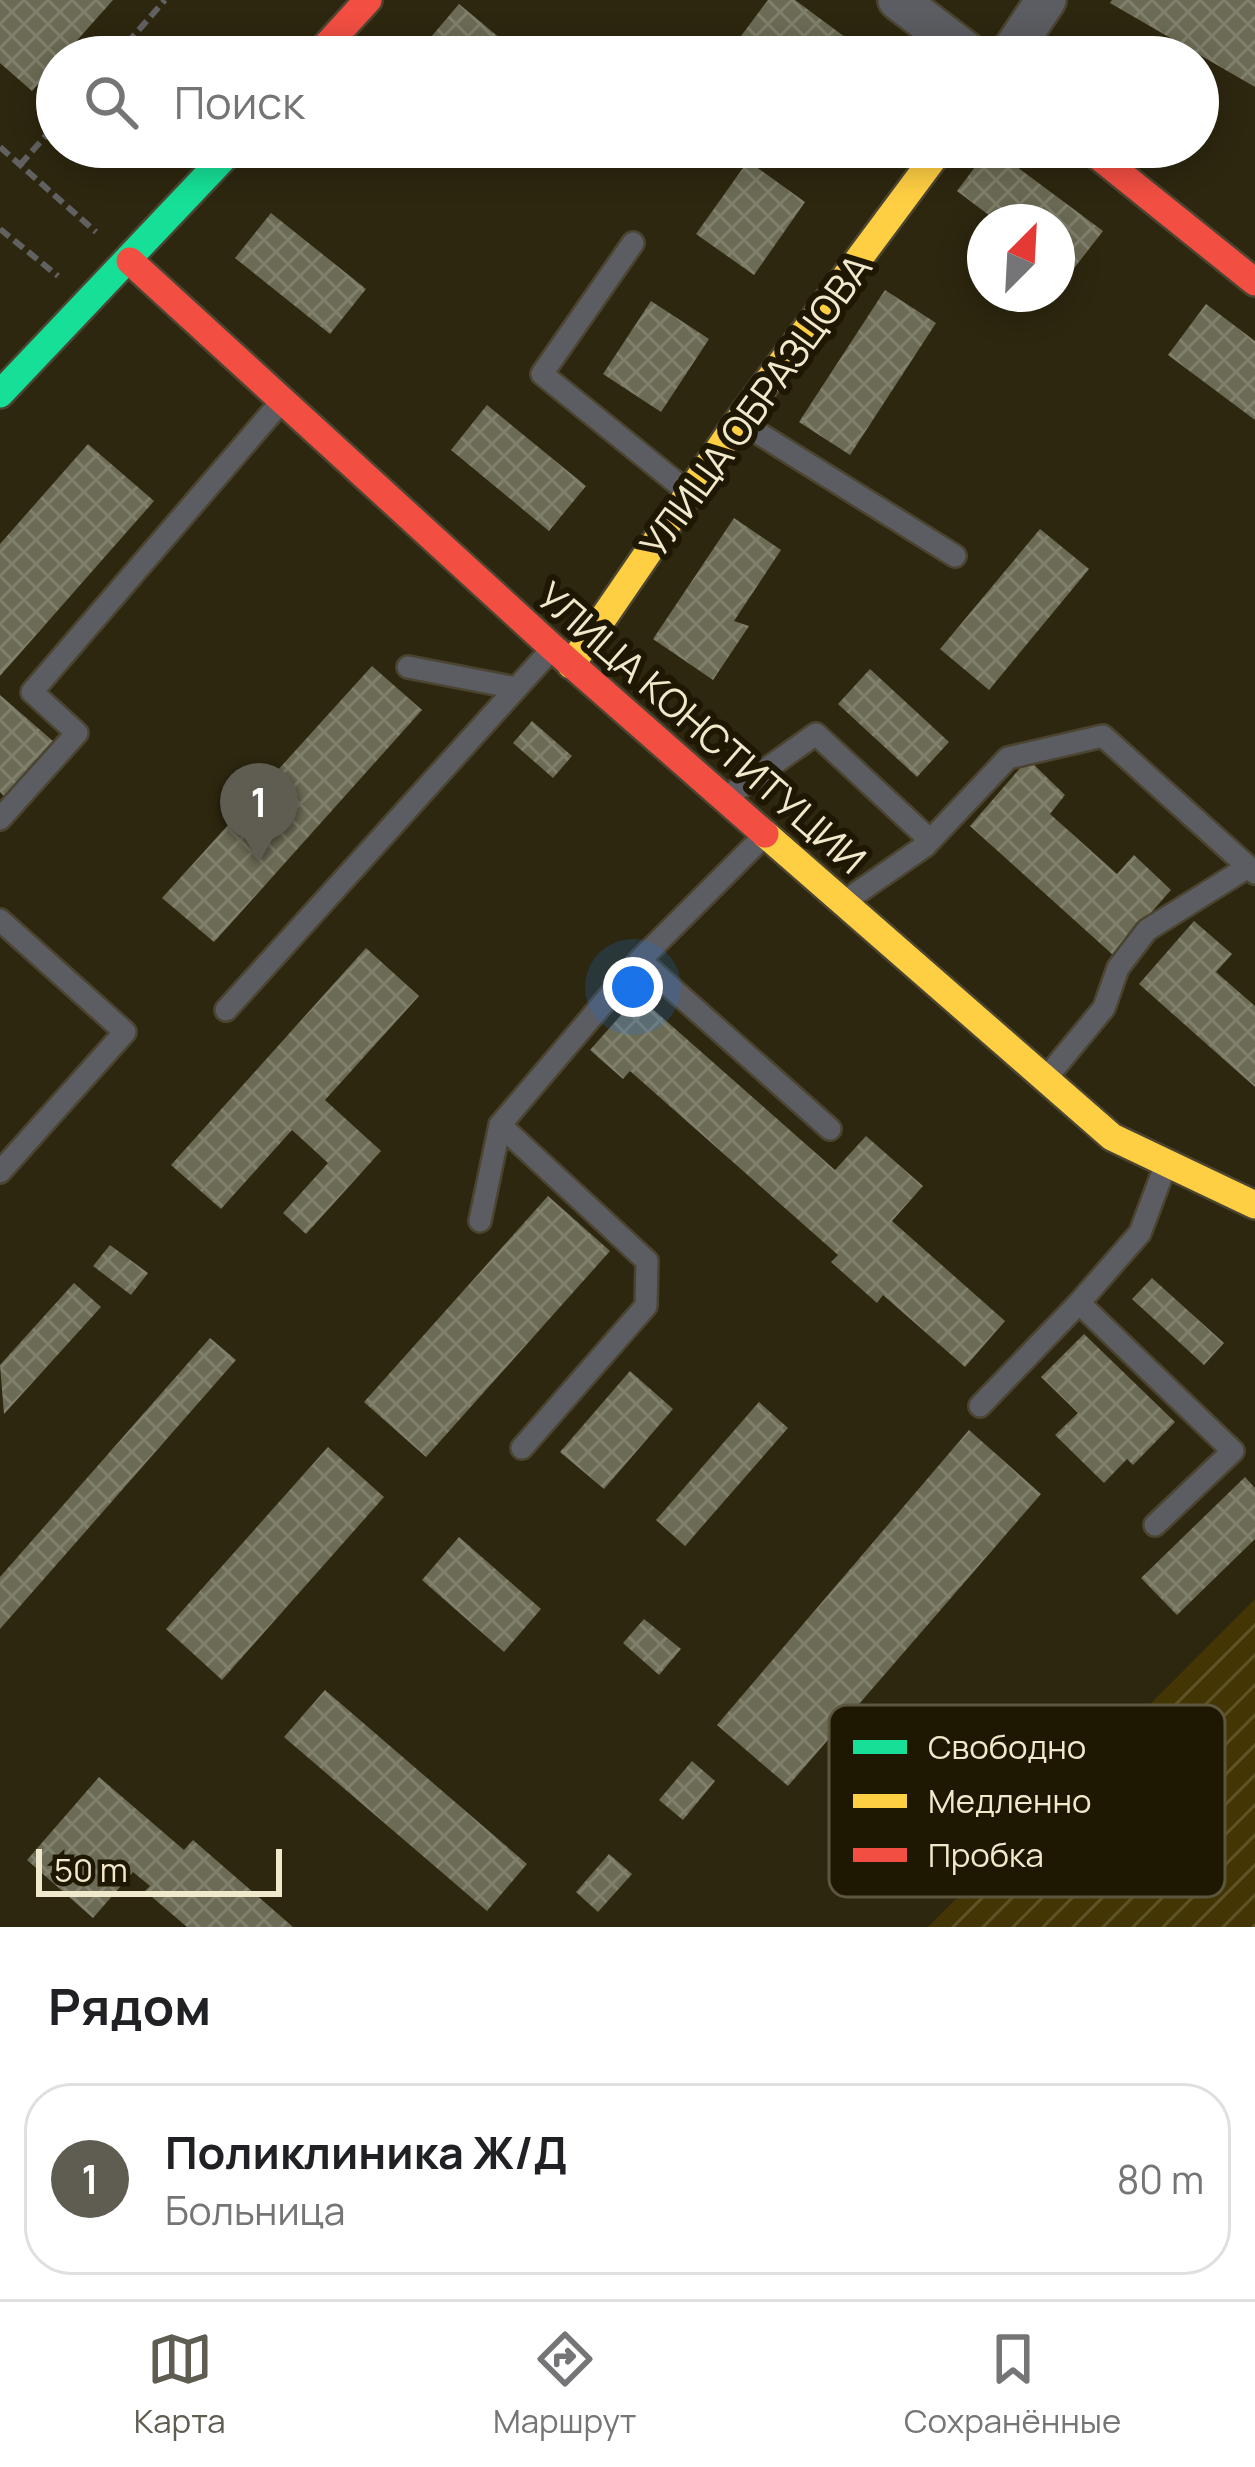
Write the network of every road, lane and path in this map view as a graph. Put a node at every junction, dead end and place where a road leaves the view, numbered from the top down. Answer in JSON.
{"nodes":[{"id":1,"x":165,"y":0,"type":"edge"},
{"id":2,"x":368,"y":0,"type":"edge"},
{"id":3,"x":898,"y":0,"type":"edge"},
{"id":4,"x":1046,"y":0,"type":"edge"},
{"id":5,"x":133,"y":36,"type":"edge"},
{"id":6,"x":335,"y":36,"type":"edge"},
{"id":7,"x":945,"y":36,"type":"edge"},
{"id":8,"x":1022,"y":36,"type":"edge"},
{"id":9,"x":36,"y":146,"type":"edge"},
{"id":10,"x":0,"y":147,"type":"edge"},
{"id":11,"x":20,"y":165,"type":"junction"},
{"id":12,"x":215,"y":168,"type":"edge"},
{"id":13,"x":926,"y":168,"type":"edge"},
{"id":14,"x":1113,"y":168,"type":"edge"},
{"id":15,"x":0,"y":230,"type":"edge"},
{"id":16,"x":633,"y":243,"type":"dead end"},
{"id":17,"x":130,"y":261,"type":"junction"},
{"id":18,"x":1255,"y":282,"type":"edge"},
{"id":19,"x":87,"y":298,"type":"junction"},
{"id":20,"x":0,"y":394,"type":"edge"},
{"id":21,"x":281,"y":402,"type":"junction"},
{"id":22,"x":739,"y":420,"type":"junction"},
{"id":23,"x":690,"y":494,"type":"junction"},
{"id":24,"x":956,"y":556,"type":"dead end"},
{"id":25,"x":562,"y":657,"type":"junction"},
{"id":26,"x":408,"y":668,"type":"dead end"},
{"id":27,"x":516,"y":688,"type":"junction"},
{"id":28,"x":724,"y":799,"type":"junction"},
{"id":29,"x":0,"y":819,"type":"edge"},
{"id":30,"x":766,"y":834,"type":"junction"},
{"id":31,"x":931,"y":840,"type":"junction"},
{"id":32,"x":1251,"y":870,"type":"edge"},
{"id":33,"x":843,"y":903,"type":"junction"},
{"id":34,"x":0,"y":920,"type":"edge"},
{"id":35,"x":640,"y":960,"type":"junction"},
{"id":36,"x":226,"y":1010,"type":"dead end"},
{"id":37,"x":1045,"y":1079,"type":"junction"},
{"id":38,"x":500,"y":1125,"type":"junction"},
{"id":39,"x":830,"y":1129,"type":"dead end"},
{"id":40,"x":1166,"y":1163,"type":"junction"},
{"id":41,"x":0,"y":1172,"type":"edge"},
{"id":42,"x":1255,"y":1205,"type":"edge"},
{"id":43,"x":480,"y":1221,"type":"dead end"},
{"id":44,"x":1079,"y":1303,"type":"junction"},
{"id":45,"x":980,"y":1406,"type":"dead end"},
{"id":46,"x":522,"y":1448,"type":"dead end"},
{"id":47,"x":1155,"y":1525,"type":"dead end"}],
"edges":[{"from":1,"to":5,"type":"path"},
{"from":2,"to":6,"type":"main road"},
{"from":3,"to":7,"type":"street"},
{"from":4,"to":8,"type":"street"},
{"from":9,"to":11,"type":"path"},
{"from":10,"to":11,"type":"path"},
{"from":11,"to":17,"type":"path"},
{"from":12,"to":17,"type":"main road"},
{"from":13,"to":22,"type":"main road","name":"УЛИЦА ОБРАЗЦОВА"},
{"from":14,"to":18,"type":"main road"},
{"from":15,"to":19,"type":"path"},
{"from":16,"to":23,"type":"lane"},
{"from":17,"to":19,"type":"main road"},
{"from":17,"to":21,"type":"main road","name":"УЛИЦА КОНСТИТУЦИИ"},
{"from":19,"to":20,"type":"main road"},
{"from":21,"to":25,"type":"main road","name":"УЛИЦА КОНСТИТУЦИИ"},
{"from":21,"to":29,"type":"lane"},
{"from":22,"to":23,"type":"main road","name":"УЛИЦА ОБРАЗЦОВА"},
{"from":22,"to":24,"type":"lane"},
{"from":23,"to":25,"type":"main road","name":"УЛИЦА ОБРАЗЦОВА"},
{"from":25,"to":27,"type":"lane"},
{"from":25,"to":28,"type":"main road","name":"УЛИЦА КОНСТИТУЦИИ"},
{"from":26,"to":27,"type":"lane"},
{"from":27,"to":36,"type":"lane"},
{"from":28,"to":30,"type":"main road","name":"УЛИЦА КОНСТИТУЦИИ"},
{"from":28,"to":31,"type":"lane"},
{"from":30,"to":33,"type":"main road","name":"УЛИЦА КОНСТИТУЦИИ"},
{"from":30,"to":35,"type":"lane"},
{"from":31,"to":32,"type":"lane"},
{"from":31,"to":33,"type":"lane"},
{"from":32,"to":37,"type":"lane"},
{"from":33,"to":37,"type":"main road","name":"УЛИЦА КОНСТИТУЦИИ"},
{"from":34,"to":41,"type":"lane"},
{"from":35,"to":38,"type":"lane"},
{"from":35,"to":39,"type":"lane"},
{"from":37,"to":40,"type":"main road","name":"УЛИЦА КОНСТИТУЦИИ"},
{"from":38,"to":43,"type":"lane"},
{"from":38,"to":46,"type":"lane"},
{"from":40,"to":42,"type":"main road","name":"УЛИЦА КОНСТИТУЦИИ"},
{"from":40,"to":44,"type":"lane"},
{"from":44,"to":45,"type":"lane"},
{"from":44,"to":47,"type":"lane"}]}
